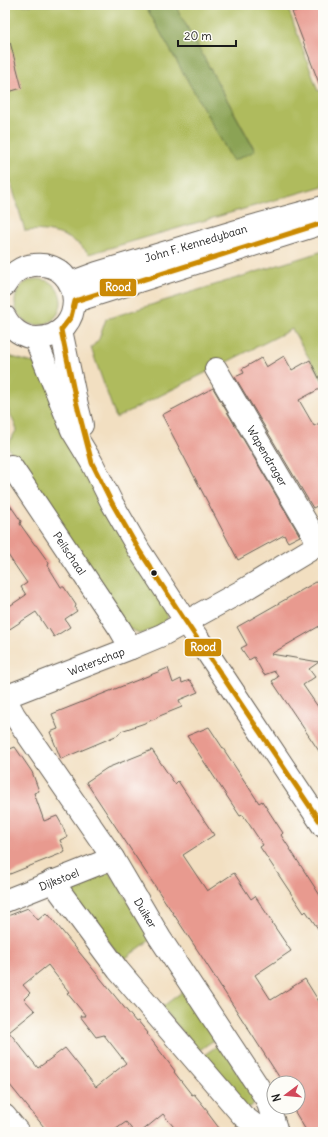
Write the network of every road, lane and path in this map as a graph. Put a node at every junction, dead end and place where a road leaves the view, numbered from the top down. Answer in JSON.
{"nodes":[{"id":1,"x":323,"y":207,"type":"edge"},
{"id":2,"x":323,"y":223,"type":"edge"},
{"id":3,"x":5,"y":285,"type":"edge"},
{"id":4,"x":72,"y":292,"type":"junction"},
{"id":5,"x":5,"y":317,"type":"edge"},
{"id":6,"x":61,"y":330,"type":"junction"},
{"id":7,"x":36,"y":338,"type":"junction"},
{"id":8,"x":216,"y":369,"type":"dead end"},
{"id":9,"x":92,"y":463,"type":"junction"},
{"id":10,"x":5,"y":469,"type":"edge"},
{"id":11,"x":321,"y":543,"type":"edge"},
{"id":12,"x":186,"y":622,"type":"junction"},
{"id":13,"x":131,"y":648,"type":"junction"},
{"id":14,"x":5,"y":697,"type":"edge"},
{"id":15,"x":323,"y":826,"type":"edge"},
{"id":16,"x":113,"y":858,"type":"junction"},
{"id":17,"x":52,"y":881,"type":"junction"},
{"id":18,"x":5,"y":901,"type":"edge"},
{"id":19,"x":5,"y":1116,"type":"edge"},
{"id":20,"x":18,"y":1132,"type":"edge"},
{"id":21,"x":264,"y":1132,"type":"edge"},
{"id":22,"x":277,"y":1132,"type":"edge"}],
"edges":[{"from":1,"to":4,"type":"street","name":"John F. Kennedybaan"},
{"from":2,"to":4,"type":"street","name":"John F. Kennedybaan"},
{"from":3,"to":4,"type":"street"},
{"from":4,"to":6,"type":"street"},
{"from":5,"to":7,"type":"street"},
{"from":6,"to":7,"type":"street"},
{"from":6,"to":9,"type":"street"},
{"from":7,"to":9,"type":"street"},
{"from":8,"to":11,"type":"street","name":"Wapendrager"},
{"from":9,"to":12,"type":"street"},
{"from":10,"to":13,"type":"street","name":"Peilschaal"},
{"from":11,"to":12,"type":"street","name":"Wapendrager"},
{"from":12,"to":13,"type":"street","name":"Waterschap"},
{"from":12,"to":15,"type":"street"},
{"from":13,"to":14,"type":"street","name":"Waterschap"},
{"from":14,"to":16,"type":"street","name":"Duiker"},
{"from":16,"to":17,"type":"street","name":"Dijkstoel"},
{"from":16,"to":22,"type":"street","name":"Duiker"},
{"from":17,"to":18,"type":"street","name":"Dijkstoel"},
{"from":17,"to":21,"type":"street"},
{"from":19,"to":20,"type":"street"}]}
